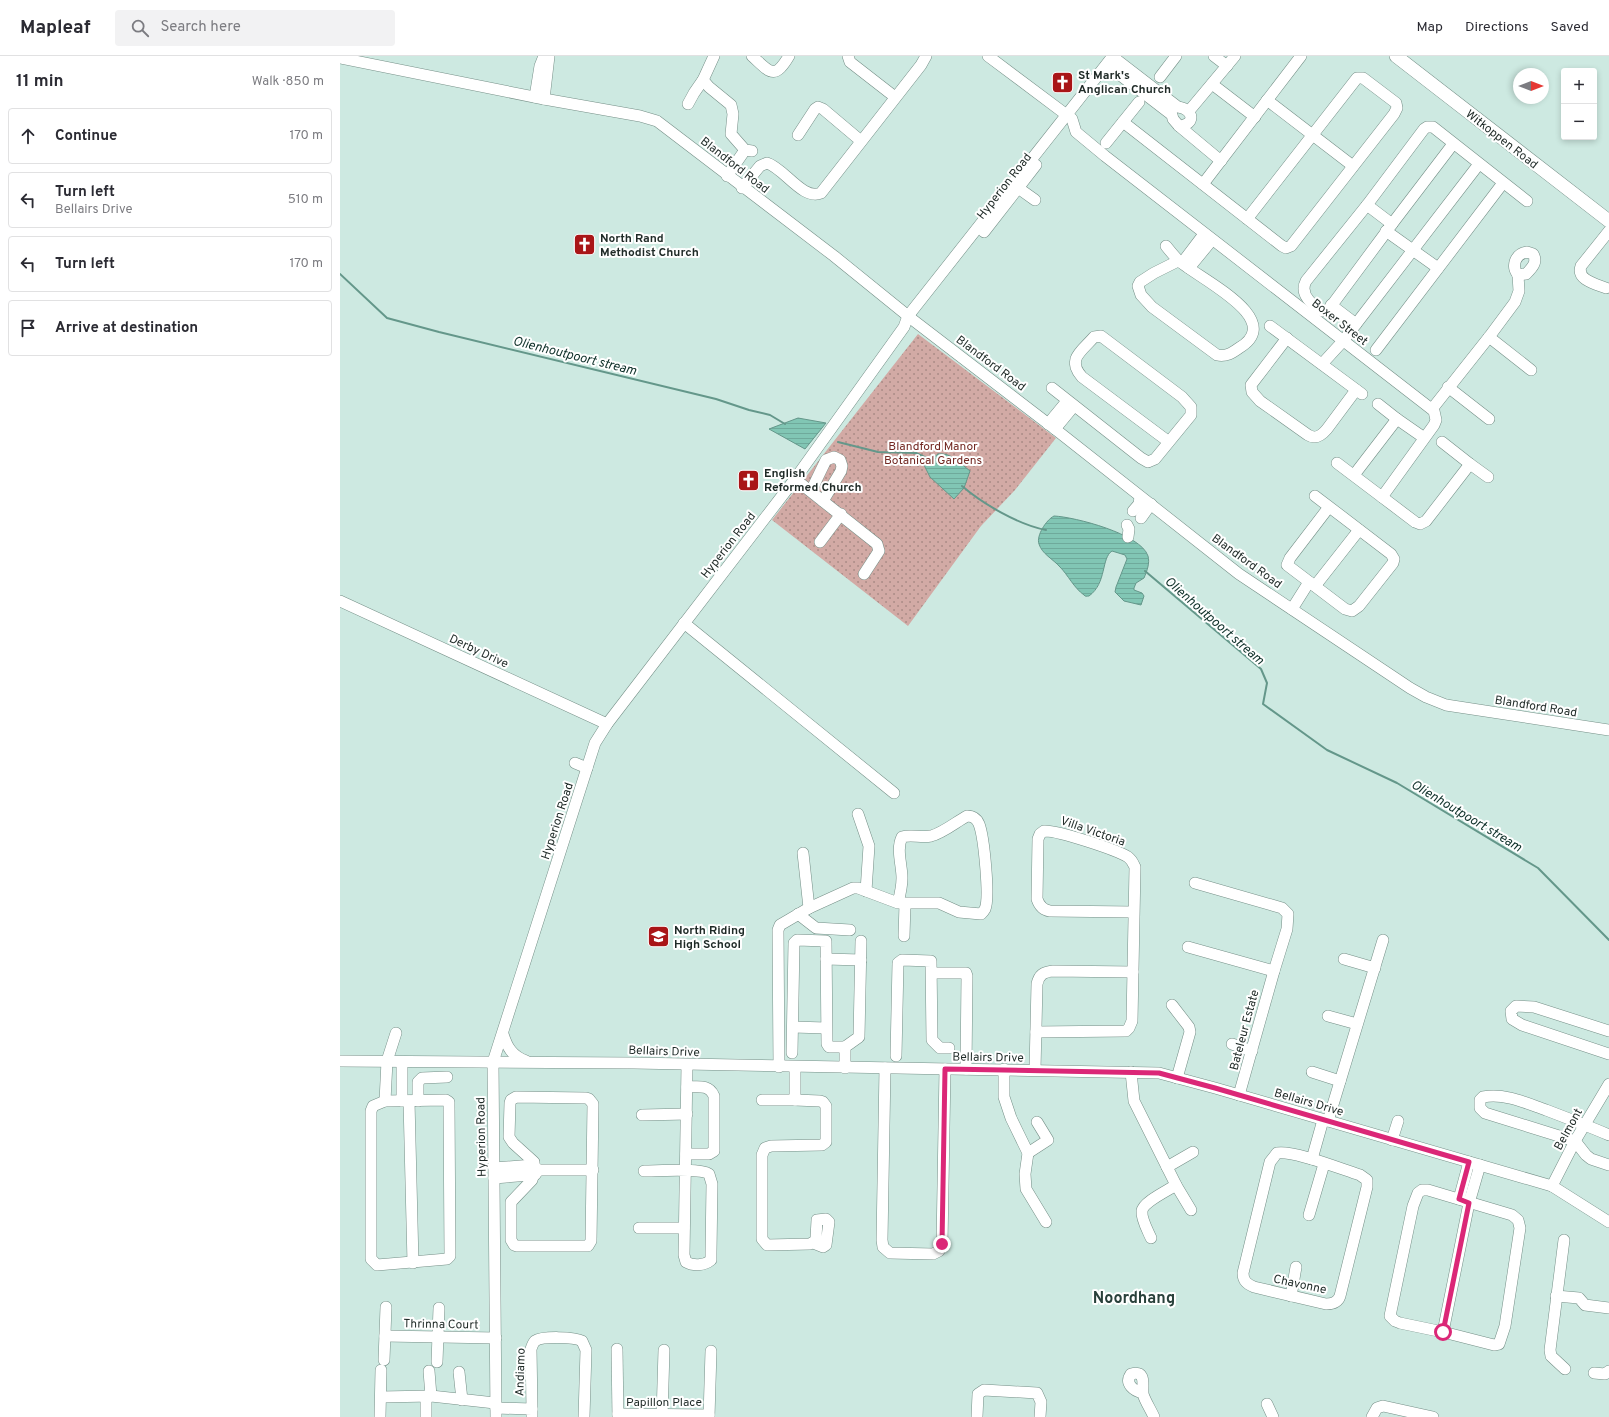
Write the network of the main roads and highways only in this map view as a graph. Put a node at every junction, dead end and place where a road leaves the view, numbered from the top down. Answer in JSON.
{"nodes":[{"id":1,"x":1396,"y":56,"type":"edge"},
{"id":2,"x":1609,"y":221,"type":"edge"}],
"edges":[{"from":1,"to":2,"type":"main road","name":"Witkoppen Road"}]}
